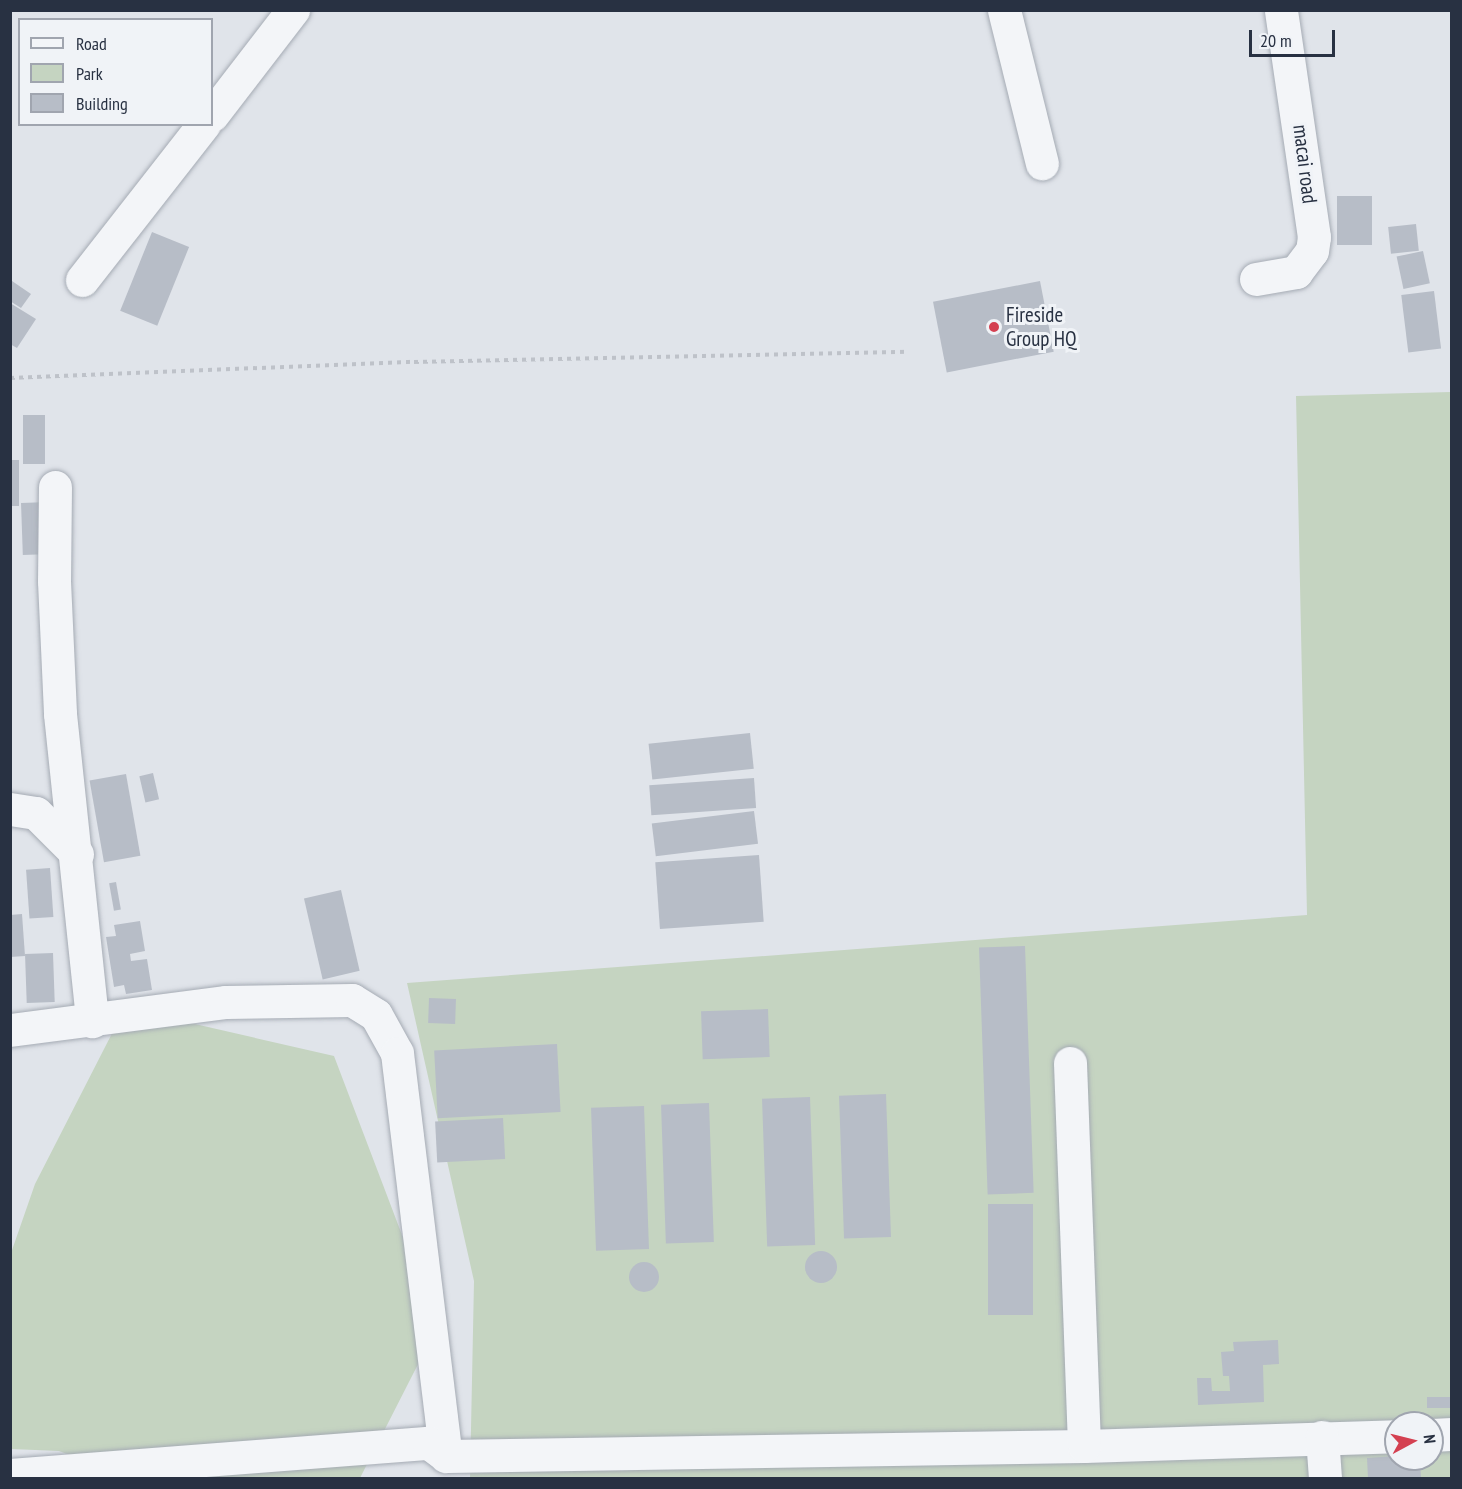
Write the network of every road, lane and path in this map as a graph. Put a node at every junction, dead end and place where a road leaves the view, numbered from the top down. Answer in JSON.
{"nodes":[{"id":1,"x":293,"y":10,"type":"edge"},
{"id":2,"x":1004,"y":10,"type":"edge"},
{"id":3,"x":1281,"y":10,"type":"edge"},
{"id":4,"x":213,"y":114,"type":"edge"},
{"id":5,"x":202,"y":126,"type":"edge"},
{"id":6,"x":1042,"y":163,"type":"dead end"},
{"id":7,"x":1256,"y":279,"type":"dead end"},
{"id":8,"x":82,"y":280,"type":"dead end"},
{"id":9,"x":909,"y":352,"type":"dead end"},
{"id":10,"x":10,"y":378,"type":"edge"},
{"id":11,"x":55,"y":487,"type":"dead end"},
{"id":12,"x":10,"y":809,"type":"edge"},
{"id":13,"x":77,"y":854,"type":"junction"},
{"id":14,"x":92,"y":1021,"type":"junction"},
{"id":15,"x":10,"y":1030,"type":"edge"},
{"id":16,"x":1070,"y":1064,"type":"dead end"},
{"id":17,"x":1384,"y":1436,"type":"edge"},
{"id":18,"x":1322,"y":1437,"type":"junction"},
{"id":19,"x":1084,"y":1446,"type":"junction"},
{"id":20,"x":446,"y":1456,"type":"junction"},
{"id":21,"x":10,"y":1475,"type":"edge"},
{"id":22,"x":1325,"y":1479,"type":"edge"}],
"edges":[{"from":1,"to":4,"type":"street"},
{"from":2,"to":6,"type":"street"},
{"from":3,"to":7,"type":"street","name":"macai road"},
{"from":5,"to":8,"type":"street"},
{"from":9,"to":10,"type":"path"},
{"from":11,"to":13,"type":"street"},
{"from":12,"to":13,"type":"street"},
{"from":13,"to":14,"type":"street"},
{"from":14,"to":15,"type":"street"},
{"from":14,"to":20,"type":"street"},
{"from":16,"to":19,"type":"street"},
{"from":17,"to":18,"type":"street"},
{"from":18,"to":19,"type":"street"},
{"from":18,"to":22,"type":"street"},
{"from":19,"to":20,"type":"street"},
{"from":20,"to":21,"type":"street"}]}
